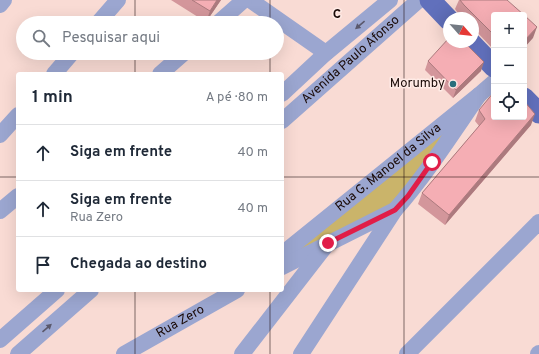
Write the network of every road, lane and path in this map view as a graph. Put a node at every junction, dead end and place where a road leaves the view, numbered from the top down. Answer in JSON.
{"nodes":[{"id":1,"x":4,"y":0,"type":"edge"},
{"id":2,"x":118,"y":0,"type":"edge"},
{"id":3,"x":244,"y":0,"type":"edge"},
{"id":4,"x":250,"y":0,"type":"edge"},
{"id":5,"x":390,"y":0,"type":"edge"},
{"id":6,"x":0,"y":5,"type":"edge"},
{"id":7,"x":436,"y":6,"type":"edge"},
{"id":8,"x":104,"y":16,"type":"edge"},
{"id":9,"x":226,"y":16,"type":"edge"},
{"id":10,"x":273,"y":16,"type":"edge"},
{"id":11,"x":284,"y":24,"type":"edge"},
{"id":12,"x":476,"y":48,"type":"edge"},
{"id":13,"x":326,"y":53,"type":"junction"},
{"id":14,"x":66,"y":60,"type":"edge"},
{"id":15,"x":176,"y":60,"type":"edge"},
{"id":16,"x":491,"y":64,"type":"edge"},
{"id":17,"x":56,"y":72,"type":"edge"},
{"id":18,"x":162,"y":72,"type":"edge"},
{"id":19,"x":492,"y":84,"type":"edge"},
{"id":20,"x":284,"y":92,"type":"edge"},
{"id":21,"x":479,"y":95,"type":"junction"},
{"id":22,"x":527,"y":101,"type":"edge"},
{"id":23,"x":539,"y":113,"type":"edge"},
{"id":24,"x":16,"y":117,"type":"edge"},
{"id":25,"x":284,"y":120,"type":"edge"},
{"id":26,"x":0,"y":135,"type":"edge"},
{"id":27,"x":16,"y":198,"type":"edge"},
{"id":28,"x":395,"y":210,"type":"junction"},
{"id":29,"x":0,"y":212,"type":"edge"},
{"id":30,"x":539,"y":222,"type":"edge"},
{"id":31,"x":328,"y":243,"type":"junction"},
{"id":32,"x":284,"y":252,"type":"edge"},
{"id":33,"x":284,"y":266,"type":"edge"},
{"id":34,"x":55,"y":292,"type":"edge"},
{"id":35,"x":88,"y":292,"type":"edge"},
{"id":36,"x":233,"y":292,"type":"edge"},
{"id":37,"x":0,"y":340,"type":"edge"},
{"id":38,"x":18,"y":354,"type":"edge"},
{"id":39,"x":124,"y":354,"type":"edge"},
{"id":40,"x":242,"y":354,"type":"edge"},
{"id":41,"x":301,"y":354,"type":"edge"},
{"id":42,"x":407,"y":354,"type":"edge"}],
"edges":[{"from":1,"to":6,"type":"street"},
{"from":2,"to":8,"type":"street"},
{"from":3,"to":9,"type":"street"},
{"from":4,"to":10,"type":"street"},
{"from":5,"to":13,"type":"street","name":"Avenida Paulo Afonso","one_way":true},
{"from":7,"to":25,"type":"street","name":"Avenida Paulo Afonso"},
{"from":11,"to":13,"type":"street"},
{"from":12,"to":16,"type":"main road"},
{"from":13,"to":20,"type":"street","name":"Avenida Paulo Afonso"},
{"from":14,"to":17,"type":"street"},
{"from":15,"to":18,"type":"street"},
{"from":19,"to":21,"type":"street","name":"Rua G. Manoel da Silva"},
{"from":21,"to":28,"type":"street"},
{"from":21,"to":32,"type":"street","name":"Rua G. Manoel da Silva"},
{"from":22,"to":23,"type":"main road"},
{"from":24,"to":26,"type":"street"},
{"from":27,"to":29,"type":"street"},
{"from":28,"to":31,"type":"street"},
{"from":28,"to":41,"type":"street"},
{"from":30,"to":42,"type":"street"},
{"from":31,"to":33,"type":"street"},
{"from":31,"to":40,"type":"street"},
{"from":34,"to":37,"type":"street"},
{"from":38,"to":35,"type":"street","one_way":true},
{"from":36,"to":39,"type":"street","name":"Rua Zero"}]}
